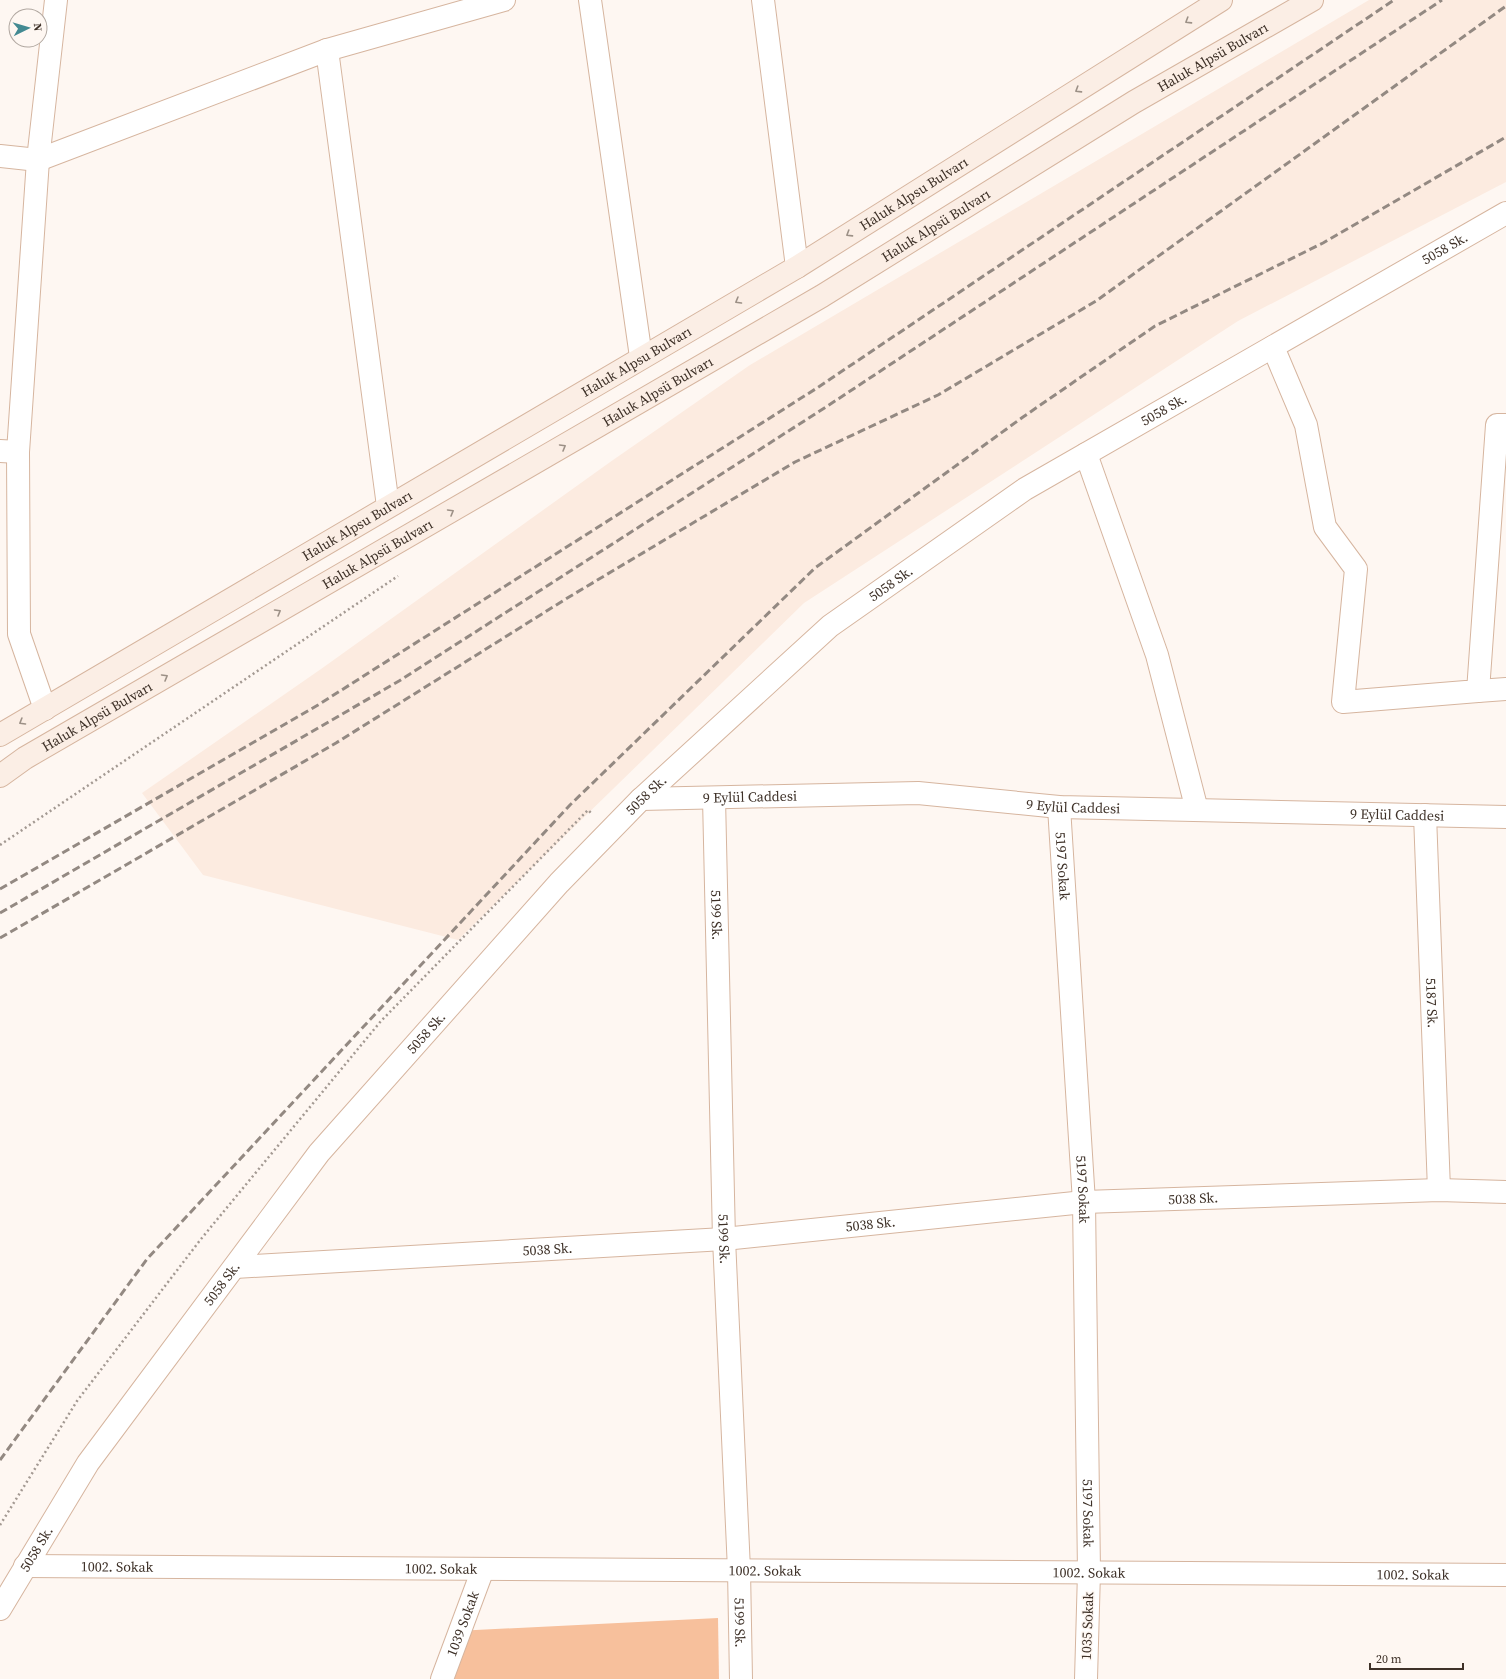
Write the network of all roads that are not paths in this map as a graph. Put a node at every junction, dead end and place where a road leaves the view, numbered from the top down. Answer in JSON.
{"nodes":[{"id":1,"x":56,"y":0,"type":"edge"},
{"id":2,"x":504,"y":0,"type":"edge"},
{"id":3,"x":590,"y":0,"type":"edge"},
{"id":4,"x":763,"y":0,"type":"edge"},
{"id":5,"x":1220,"y":0,"type":"edge"},
{"id":6,"x":1312,"y":0,"type":"edge"},
{"id":7,"x":326,"y":50,"type":"junction"},
{"id":8,"x":0,"y":156,"type":"edge"},
{"id":9,"x":38,"y":160,"type":"junction"},
{"id":10,"x":1506,"y":213,"type":"edge"},
{"id":11,"x":797,"y":267,"type":"junction"},
{"id":12,"x":1273,"y":347,"type":"junction"},
{"id":13,"x":641,"y":357,"type":"junction"},
{"id":14,"x":1506,"y":425,"type":"edge"},
{"id":15,"x":9,"y":452,"type":"edge"},
{"id":16,"x":1086,"y":454,"type":"junction"},
{"id":17,"x":388,"y":506,"type":"junction"},
{"id":18,"x":1506,"y":689,"type":"edge"},
{"id":19,"x":1478,"y":691,"type":"junction"},
{"id":20,"x":44,"y":709,"type":"junction"},
{"id":21,"x":0,"y":735,"type":"edge"},
{"id":22,"x":0,"y":776,"type":"edge"},
{"id":23,"x":714,"y":798,"type":"junction"},
{"id":24,"x":641,"y":799,"type":"junction"},
{"id":25,"x":1059,"y":807,"type":"junction"},
{"id":26,"x":1197,"y":810,"type":"junction"},
{"id":27,"x":1425,"y":815,"type":"junction"},
{"id":28,"x":1506,"y":817,"type":"edge"},
{"id":29,"x":1439,"y":1190,"type":"junction"},
{"id":30,"x":1506,"y":1192,"type":"edge"},
{"id":31,"x":1084,"y":1202,"type":"junction"},
{"id":32,"x":724,"y":1239,"type":"junction"},
{"id":33,"x":235,"y":1267,"type":"junction"},
{"id":34,"x":25,"y":1566,"type":"junction"},
{"id":35,"x":483,"y":1569,"type":"junction"},
{"id":36,"x":739,"y":1570,"type":"junction"},
{"id":37,"x":1089,"y":1572,"type":"junction"},
{"id":38,"x":1506,"y":1575,"type":"edge"},
{"id":39,"x":0,"y":1609,"type":"edge"},
{"id":40,"x":442,"y":1679,"type":"edge"},
{"id":41,"x":741,"y":1679,"type":"edge"},
{"id":42,"x":1086,"y":1679,"type":"edge"}],
"edges":[{"from":1,"to":9,"type":"street"},
{"from":2,"to":7,"type":"street"},
{"from":3,"to":13,"type":"street"},
{"from":4,"to":11,"type":"street"},
{"from":5,"to":11,"type":"main road","name":"Haluk Alpsu Bulvarı","one_way":true},
{"from":22,"to":6,"type":"main road","name":"Haluk Alpsü Bulvarı","one_way":true},
{"from":7,"to":9,"type":"street"},
{"from":7,"to":17,"type":"street"},
{"from":8,"to":9,"type":"street"},
{"from":9,"to":15,"type":"street"},
{"from":10,"to":12,"type":"street","name":"5058 Sk."},
{"from":11,"to":13,"type":"main road","name":"Haluk Alpsu Bulvarı","one_way":true},
{"from":12,"to":16,"type":"street","name":"5058 Sk."},
{"from":12,"to":19,"type":"street"},
{"from":13,"to":17,"type":"main road","name":"Haluk Alpsu Bulvarı"},
{"from":14,"to":19,"type":"street"},
{"from":15,"to":20,"type":"street"},
{"from":16,"to":24,"type":"street","name":"5058 Sk."},
{"from":16,"to":26,"type":"street"},
{"from":17,"to":20,"type":"main road","name":"Haluk Alpsu Bulvarı"},
{"from":18,"to":19,"type":"street"},
{"from":20,"to":21,"type":"main road","one_way":true},
{"from":23,"to":24,"type":"street","name":"9 Eylül Caddesi"},
{"from":23,"to":25,"type":"street","name":"9 Eylül Caddesi"},
{"from":23,"to":32,"type":"street","name":"5199 Sk."},
{"from":24,"to":33,"type":"street","name":"5058 Sk."},
{"from":25,"to":26,"type":"street","name":"9 Eylül Caddesi"},
{"from":25,"to":31,"type":"street","name":"5197 Sokak"},
{"from":26,"to":27,"type":"street","name":"9 Eylül Caddesi"},
{"from":27,"to":28,"type":"street","name":"9 Eylül Caddesi"},
{"from":27,"to":29,"type":"street","name":"5187 Sk."},
{"from":29,"to":30,"type":"street","name":"5038 Sk."},
{"from":29,"to":31,"type":"street","name":"5038 Sk."},
{"from":31,"to":32,"type":"street","name":"5038 Sk."},
{"from":31,"to":37,"type":"street","name":"5197 Sokak"},
{"from":32,"to":33,"type":"street","name":"5038 Sk."},
{"from":32,"to":36,"type":"street","name":"5199 Sk."},
{"from":33,"to":34,"type":"street","name":"5058 Sk."},
{"from":34,"to":35,"type":"street","name":"1002. Sokak"},
{"from":34,"to":39,"type":"street","name":"5058 Sk."},
{"from":35,"to":36,"type":"street","name":"1002. Sokak"},
{"from":35,"to":40,"type":"street","name":"1039 Sokak"},
{"from":36,"to":37,"type":"street","name":"1002. Sokak"},
{"from":36,"to":41,"type":"street","name":"5199 Sk."},
{"from":37,"to":38,"type":"street","name":"1002. Sokak"},
{"from":37,"to":42,"type":"street","name":"1035 Sokak"}]}
